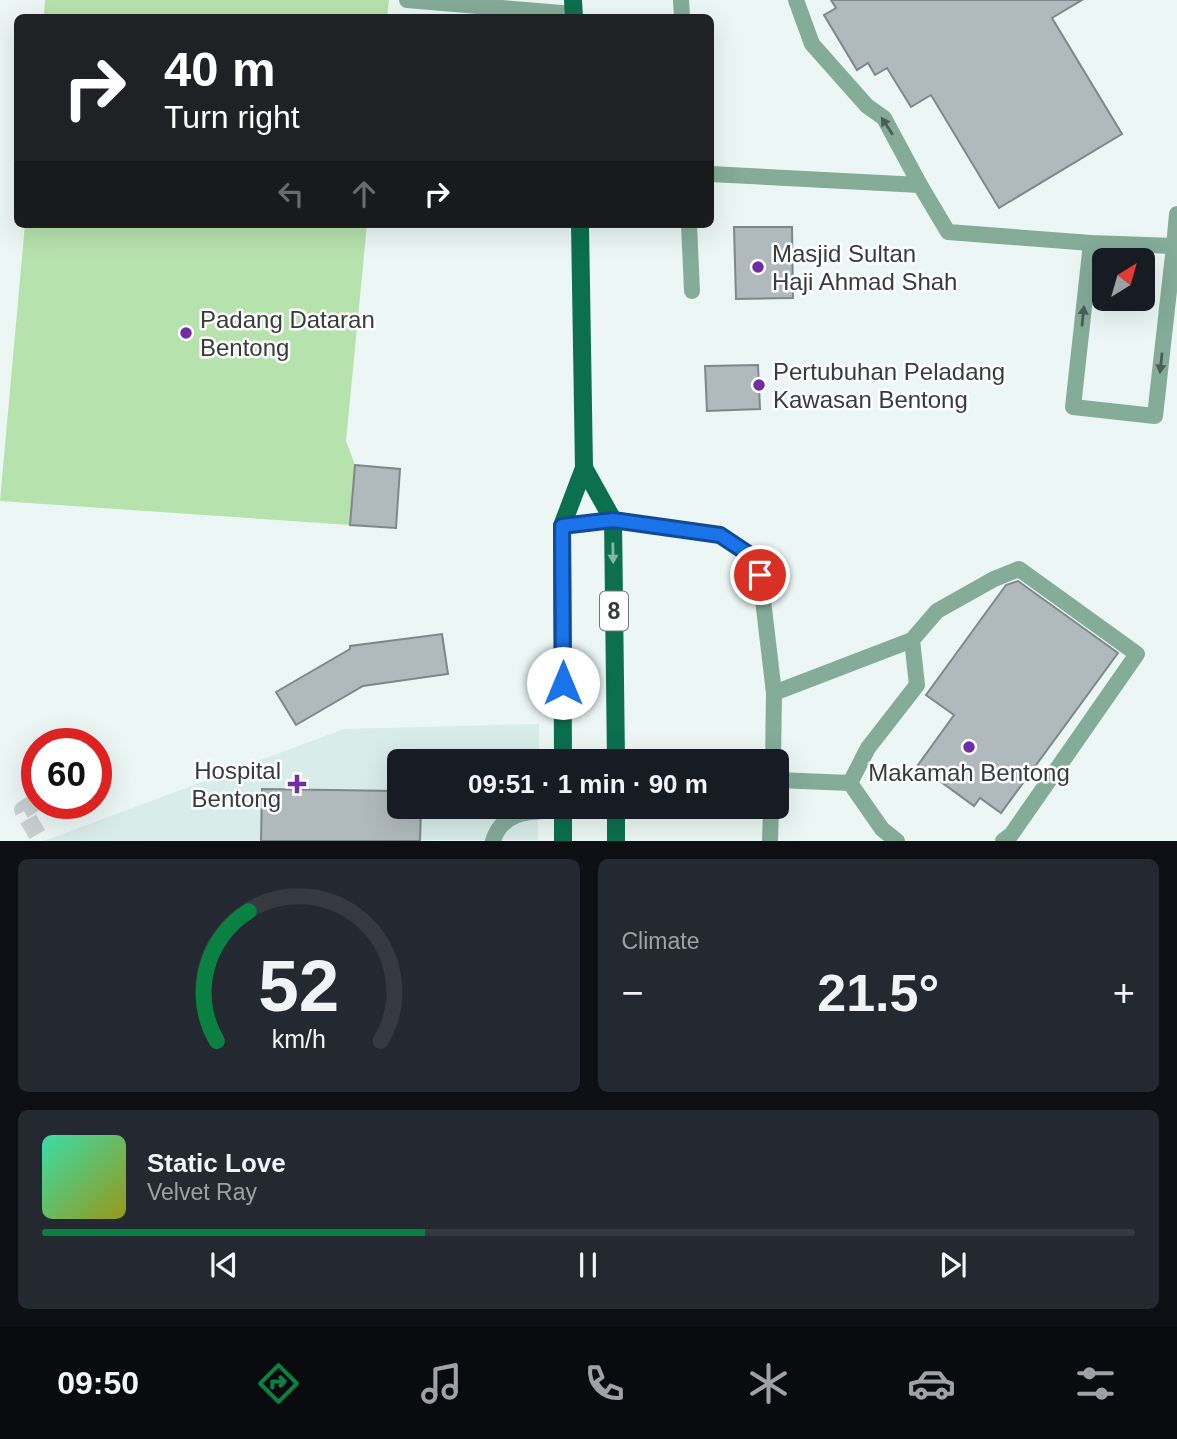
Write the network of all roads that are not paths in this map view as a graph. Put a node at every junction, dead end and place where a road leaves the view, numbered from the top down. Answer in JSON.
{"nodes":[{"id":1,"x":407,"y":0,"type":"edge"},
{"id":2,"x":796,"y":0,"type":"edge"},
{"id":3,"x":573,"y":10,"type":"edge"},
{"id":4,"x":714,"y":173,"type":"edge"},
{"id":5,"x":920,"y":185,"type":"junction"},
{"id":6,"x":1177,"y":214,"type":"edge"},
{"id":7,"x":580,"y":228,"type":"edge"},
{"id":8,"x":689,"y":228,"type":"edge"},
{"id":9,"x":1091,"y":243,"type":"junction"},
{"id":10,"x":1174,"y":246,"type":"junction"},
{"id":11,"x":692,"y":290,"type":"dead end"},
{"id":12,"x":584,"y":467,"type":"junction"},
{"id":13,"x":613,"y":520,"type":"junction"},
{"id":14,"x":562,"y":526,"type":"junction"},
{"id":15,"x":912,"y":640,"type":"junction"},
{"id":16,"x":774,"y":693,"type":"junction"},
{"id":17,"x":563,"y":749,"type":"edge"},
{"id":18,"x":615,"y":749,"type":"edge"},
{"id":19,"x":773,"y":749,"type":"edge"},
{"id":20,"x":789,"y":780,"type":"edge"},
{"id":21,"x":850,"y":783,"type":"junction"},
{"id":22,"x":508,"y":819,"type":"edge"},
{"id":23,"x":563,"y":819,"type":"edge"},
{"id":24,"x":616,"y":819,"type":"edge"},
{"id":25,"x":771,"y":819,"type":"edge"},
{"id":26,"x":493,"y":841,"type":"edge"},
{"id":27,"x":563,"y":841,"type":"edge"},
{"id":28,"x":616,"y":841,"type":"edge"},
{"id":29,"x":770,"y":841,"type":"edge"},
{"id":30,"x":897,"y":841,"type":"edge"},
{"id":31,"x":1003,"y":841,"type":"edge"}],
"edges":[{"from":1,"to":3,"type":"lane"},
{"from":5,"to":2,"type":"lane","one_way":true},
{"from":4,"to":5,"type":"lane"},
{"from":5,"to":9,"type":"lane"},
{"from":6,"to":10,"type":"lane"},
{"from":7,"to":12,"type":"main road","number":"8"},
{"from":8,"to":11,"type":"lane"},
{"from":9,"to":10,"type":"lane"},
{"from":10,"to":9,"type":"lane","one_way":true},
{"from":12,"to":13,"type":"main road","number":"8"},
{"from":12,"to":14,"type":"main road","number":"8"},
{"from":13,"to":14,"type":"lane"},
{"from":13,"to":16,"type":"lane"},
{"from":13,"to":18,"type":"main road","number":"8","one_way":true},
{"from":14,"to":17,"type":"main road","number":"8"},
{"from":15,"to":16,"type":"lane"},
{"from":15,"to":21,"type":"lane"},
{"from":15,"to":31,"type":"lane"},
{"from":16,"to":19,"type":"lane"},
{"from":20,"to":21,"type":"lane"},
{"from":21,"to":30,"type":"lane"},
{"from":22,"to":26,"type":"lane"},
{"from":23,"to":27,"type":"main road"},
{"from":24,"to":28,"type":"main road"},
{"from":25,"to":29,"type":"lane"}]}
